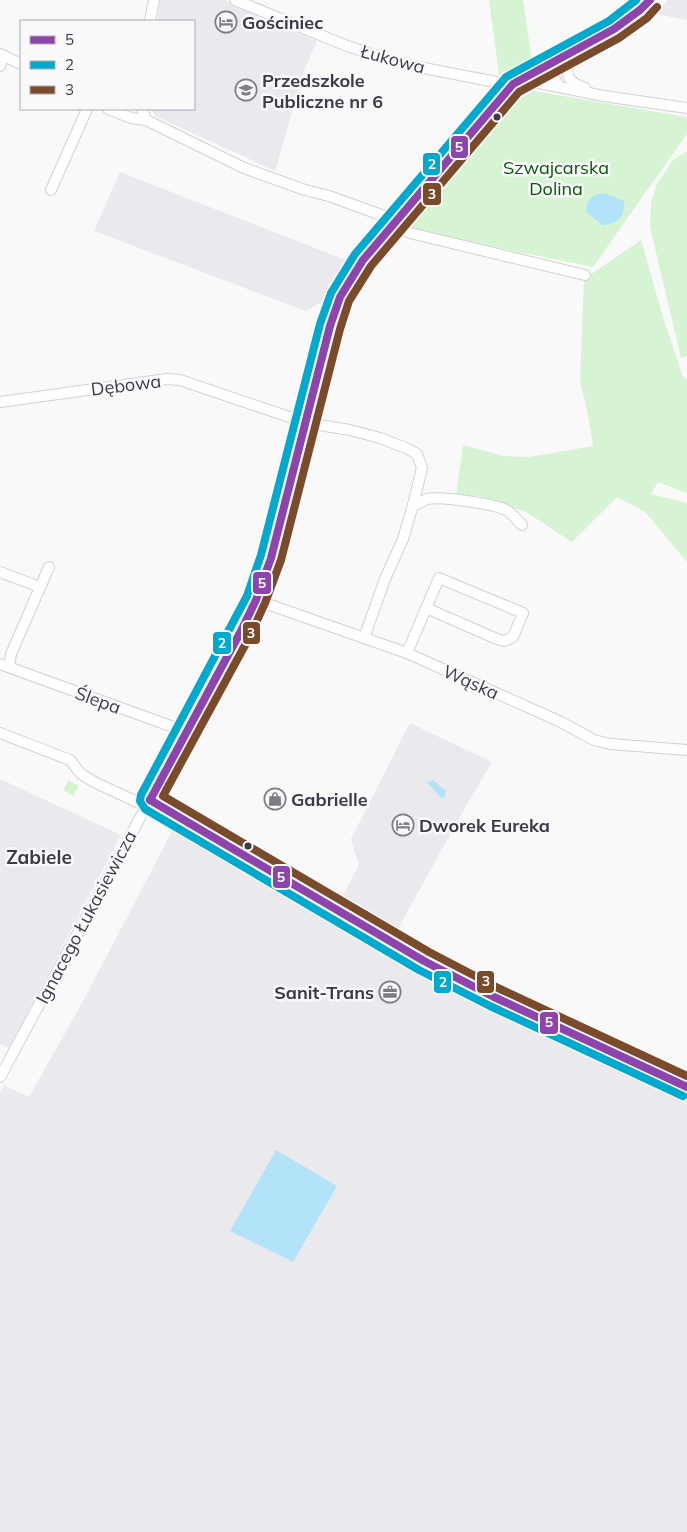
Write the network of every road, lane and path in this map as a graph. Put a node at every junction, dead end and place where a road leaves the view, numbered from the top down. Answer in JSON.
{"nodes":[{"id":1,"x":154,"y":0,"type":"edge"},
{"id":2,"x":235,"y":0,"type":"edge"},
{"id":3,"x":650,"y":0,"type":"edge"},
{"id":4,"x":150,"y":20,"type":"edge"},
{"id":5,"x":569,"y":54,"type":"junction"},
{"id":6,"x":1,"y":59,"type":"edge"},
{"id":7,"x":551,"y":63,"type":"junction"},
{"id":8,"x":20,"y":64,"type":"edge"},
{"id":9,"x":566,"y":72,"type":"junction"},
{"id":10,"x":514,"y":84,"type":"junction"},
{"id":11,"x":559,"y":87,"type":"junction"},
{"id":12,"x":604,"y":96,"type":"junction"},
{"id":13,"x":687,"y":108,"type":"edge"},
{"id":14,"x":87,"y":110,"type":"edge"},
{"id":15,"x":111,"y":110,"type":"edge"},
{"id":16,"x":142,"y":110,"type":"edge"},
{"id":17,"x":146,"y":120,"type":"junction"},
{"id":18,"x":52,"y":190,"type":"dead end"},
{"id":19,"x":393,"y":223,"type":"junction"},
{"id":20,"x":585,"y":275,"type":"dead end"},
{"id":21,"x":0,"y":402,"type":"edge"},
{"id":22,"x":307,"y":423,"type":"junction"},
{"id":23,"x":413,"y":506,"type":"junction"},
{"id":24,"x":522,"y":525,"type":"dead end"},
{"id":25,"x":49,"y":567,"type":"dead end"},
{"id":26,"x":0,"y":572,"type":"edge"},
{"id":27,"x":40,"y":587,"type":"junction"},
{"id":28,"x":256,"y":600,"type":"junction"},
{"id":29,"x":426,"y":608,"type":"junction"},
{"id":30,"x":364,"y":638,"type":"junction"},
{"id":31,"x":407,"y":653,"type":"junction"},
{"id":32,"x":4,"y":666,"type":"edge"},
{"id":33,"x":187,"y":732,"type":"junction"},
{"id":34,"x":0,"y":733,"type":"edge"},
{"id":35,"x":687,"y":750,"type":"edge"},
{"id":36,"x":148,"y":803,"type":"junction"},
{"id":37,"x":0,"y":1077,"type":"edge"},
{"id":38,"x":687,"y":1086,"type":"edge"}],
"edges":[{"from":1,"to":4,"type":"street"},
{"from":2,"to":10,"type":"street","name":"Łukowa"},
{"from":3,"to":5,"type":"street","name":"Ignacego Łukasiewicza"},
{"from":5,"to":7,"type":"street","name":"Ignacego Łukasiewicza"},
{"from":5,"to":9,"type":"street"},
{"from":6,"to":8,"type":"street"},
{"from":7,"to":9,"type":"street","name":"Łukowa"},
{"from":7,"to":10,"type":"street","name":"Ignacego Łukasiewicza"},
{"from":7,"to":11,"type":"street"},
{"from":9,"to":12,"type":"street","name":"Łukowa"},
{"from":10,"to":11,"type":"street","name":"Łukowa"},
{"from":10,"to":19,"type":"street","name":"Ignacego Łukasiewicza"},
{"from":11,"to":12,"type":"street","name":"Łukowa"},
{"from":12,"to":13,"type":"street","name":"Łukowa"},
{"from":14,"to":18,"type":"street"},
{"from":15,"to":17,"type":"street"},
{"from":16,"to":17,"type":"street"},
{"from":17,"to":19,"type":"street"},
{"from":19,"to":20,"type":"street"},
{"from":19,"to":22,"type":"street","name":"Ignacego Łukasiewicza"},
{"from":21,"to":22,"type":"street","name":"Dębowa"},
{"from":22,"to":23,"type":"street","name":"Dębowa"},
{"from":22,"to":28,"type":"street","name":"Ignacego Łukasiewicza"},
{"from":23,"to":24,"type":"street"},
{"from":23,"to":30,"type":"street","name":"Dębowa"},
{"from":25,"to":27,"type":"street","name":"Ślepa"},
{"from":26,"to":27,"type":"street"},
{"from":27,"to":32,"type":"street","name":"Ślepa"},
{"from":28,"to":30,"type":"street","name":"Wąska"},
{"from":28,"to":33,"type":"street","name":"Ignacego Łukasiewicza"},
{"from":29,"to":29,"type":"street"},
{"from":29,"to":31,"type":"street"},
{"from":30,"to":31,"type":"street","name":"Wąska"},
{"from":31,"to":35,"type":"street","name":"Wąska"},
{"from":32,"to":33,"type":"street","name":"Ślepa"},
{"from":33,"to":36,"type":"street","name":"Ignacego Łukasiewicza"},
{"from":34,"to":36,"type":"street"},
{"from":36,"to":37,"type":"street","name":"Ignacego Łukasiewicza"},
{"from":36,"to":38,"type":"street"}]}
